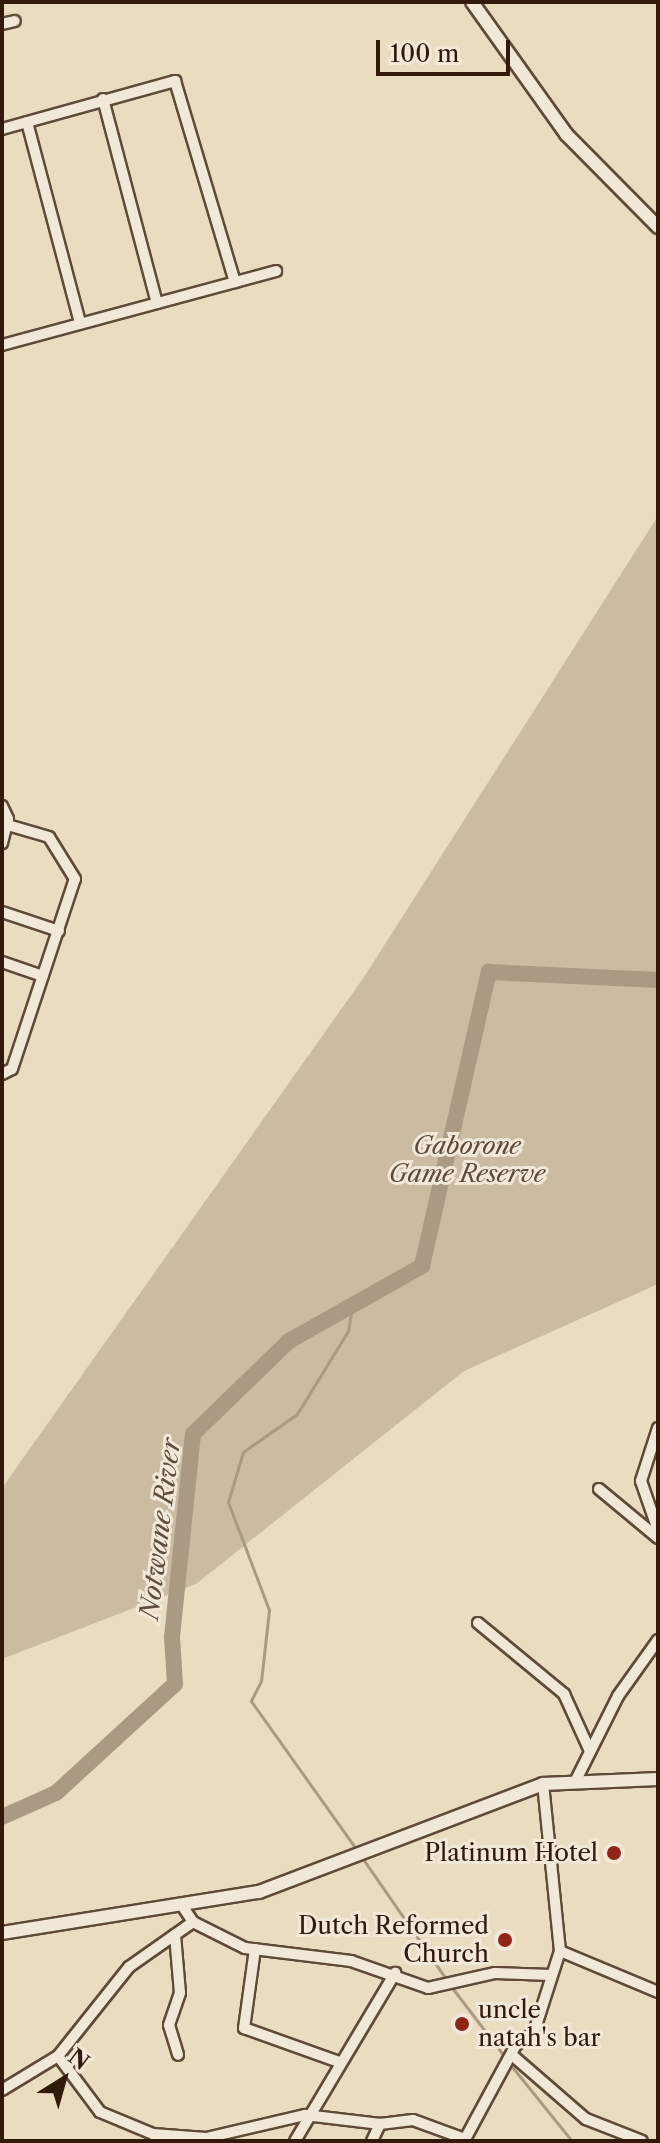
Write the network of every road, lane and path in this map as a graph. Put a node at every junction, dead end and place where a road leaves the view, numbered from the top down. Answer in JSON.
{"nodes":[{"id":1,"x":472,"y":2,"type":"edge"},
{"id":2,"x":15,"y":21,"type":"dead end"},
{"id":3,"x":2,"y":24,"type":"edge"},
{"id":4,"x":103,"y":99,"type":"junction"},
{"id":5,"x":27,"y":122,"type":"junction"},
{"id":6,"x":2,"y":129,"type":"edge"},
{"id":7,"x":658,"y":227,"type":"edge"},
{"id":8,"x":276,"y":271,"type":"dead end"},
{"id":9,"x":235,"y":282,"type":"junction"},
{"id":10,"x":157,"y":303,"type":"junction"},
{"id":11,"x":80,"y":323,"type":"junction"},
{"id":12,"x":2,"y":345,"type":"edge"},
{"id":13,"x":2,"y":806,"type":"edge"},
{"id":14,"x":8,"y":825,"type":"junction"},
{"id":15,"x":2,"y":843,"type":"edge"},
{"id":16,"x":2,"y":912,"type":"edge"},
{"id":17,"x":59,"y":931,"type":"junction"},
{"id":18,"x":2,"y":962,"type":"edge"},
{"id":19,"x":43,"y":976,"type":"junction"},
{"id":20,"x":2,"y":1074,"type":"edge"},
{"id":21,"x":658,"y":1428,"type":"edge"},
{"id":22,"x":599,"y":1489,"type":"dead end"},
{"id":23,"x":658,"y":1530,"type":"edge"},
{"id":24,"x":658,"y":1538,"type":"edge"},
{"id":25,"x":478,"y":1623,"type":"dead end"},
{"id":26,"x":658,"y":1640,"type":"edge"},
{"id":27,"x":590,"y":1751,"type":"junction"},
{"id":28,"x":577,"y":1778,"type":"junction"},
{"id":29,"x":658,"y":1779,"type":"edge"},
{"id":30,"x":543,"y":1784,"type":"junction"},
{"id":31,"x":183,"y":1907,"type":"junction"},
{"id":32,"x":193,"y":1922,"type":"junction"},
{"id":33,"x":2,"y":1933,"type":"edge"},
{"id":34,"x":175,"y":1935,"type":"junction"},
{"id":35,"x":255,"y":1949,"type":"junction"},
{"id":36,"x":560,"y":1951,"type":"junction"},
{"id":37,"x":395,"y":1973,"type":"junction"},
{"id":38,"x":551,"y":1975,"type":"junction"},
{"id":39,"x":655,"y":1988,"type":"edge"},
{"id":40,"x":178,"y":2055,"type":"dead end"},
{"id":41,"x":512,"y":2055,"type":"junction"},
{"id":42,"x":58,"y":2056,"type":"junction"},
{"id":43,"x":339,"y":2062,"type":"junction"},
{"id":44,"x":2,"y":2090,"type":"edge"},
{"id":45,"x":305,"y":2115,"type":"junction"},
{"id":46,"x":380,"y":2124,"type":"junction"},
{"id":47,"x":194,"y":2139,"type":"edge"},
{"id":48,"x":465,"y":2140,"type":"edge"},
{"id":49,"x":295,"y":2141,"type":"edge"},
{"id":50,"x":372,"y":2141,"type":"edge"},
{"id":51,"x":642,"y":2141,"type":"edge"}],
"edges":[{"from":1,"to":7,"type":"street"},
{"from":2,"to":3,"type":"street"},
{"from":4,"to":5,"type":"street"},
{"from":4,"to":9,"type":"street"},
{"from":4,"to":10,"type":"street"},
{"from":5,"to":6,"type":"street"},
{"from":5,"to":11,"type":"street"},
{"from":8,"to":9,"type":"street"},
{"from":9,"to":10,"type":"street"},
{"from":10,"to":11,"type":"street"},
{"from":11,"to":12,"type":"street"},
{"from":13,"to":14,"type":"street"},
{"from":14,"to":15,"type":"street"},
{"from":14,"to":17,"type":"street"},
{"from":16,"to":17,"type":"street"},
{"from":17,"to":19,"type":"street"},
{"from":18,"to":19,"type":"street"},
{"from":19,"to":20,"type":"street"},
{"from":21,"to":23,"type":"street"},
{"from":22,"to":24,"type":"street"},
{"from":25,"to":27,"type":"street"},
{"from":26,"to":27,"type":"street"},
{"from":27,"to":28,"type":"street"},
{"from":28,"to":29,"type":"street"},
{"from":28,"to":30,"type":"street"},
{"from":30,"to":31,"type":"street"},
{"from":30,"to":36,"type":"street"},
{"from":31,"to":32,"type":"street"},
{"from":31,"to":33,"type":"street"},
{"from":32,"to":34,"type":"street"},
{"from":32,"to":35,"type":"street"},
{"from":34,"to":40,"type":"street"},
{"from":34,"to":42,"type":"street"},
{"from":35,"to":37,"type":"street"},
{"from":35,"to":43,"type":"street"},
{"from":36,"to":38,"type":"street"},
{"from":36,"to":39,"type":"street"},
{"from":37,"to":38,"type":"street"},
{"from":37,"to":43,"type":"street"},
{"from":38,"to":41,"type":"street"},
{"from":41,"to":48,"type":"street"},
{"from":41,"to":51,"type":"street"},
{"from":42,"to":44,"type":"street"},
{"from":42,"to":47,"type":"street"},
{"from":43,"to":45,"type":"street"},
{"from":45,"to":46,"type":"street"},
{"from":45,"to":47,"type":"street"},
{"from":45,"to":49,"type":"street"},
{"from":46,"to":48,"type":"street"},
{"from":46,"to":50,"type":"street"}]}
